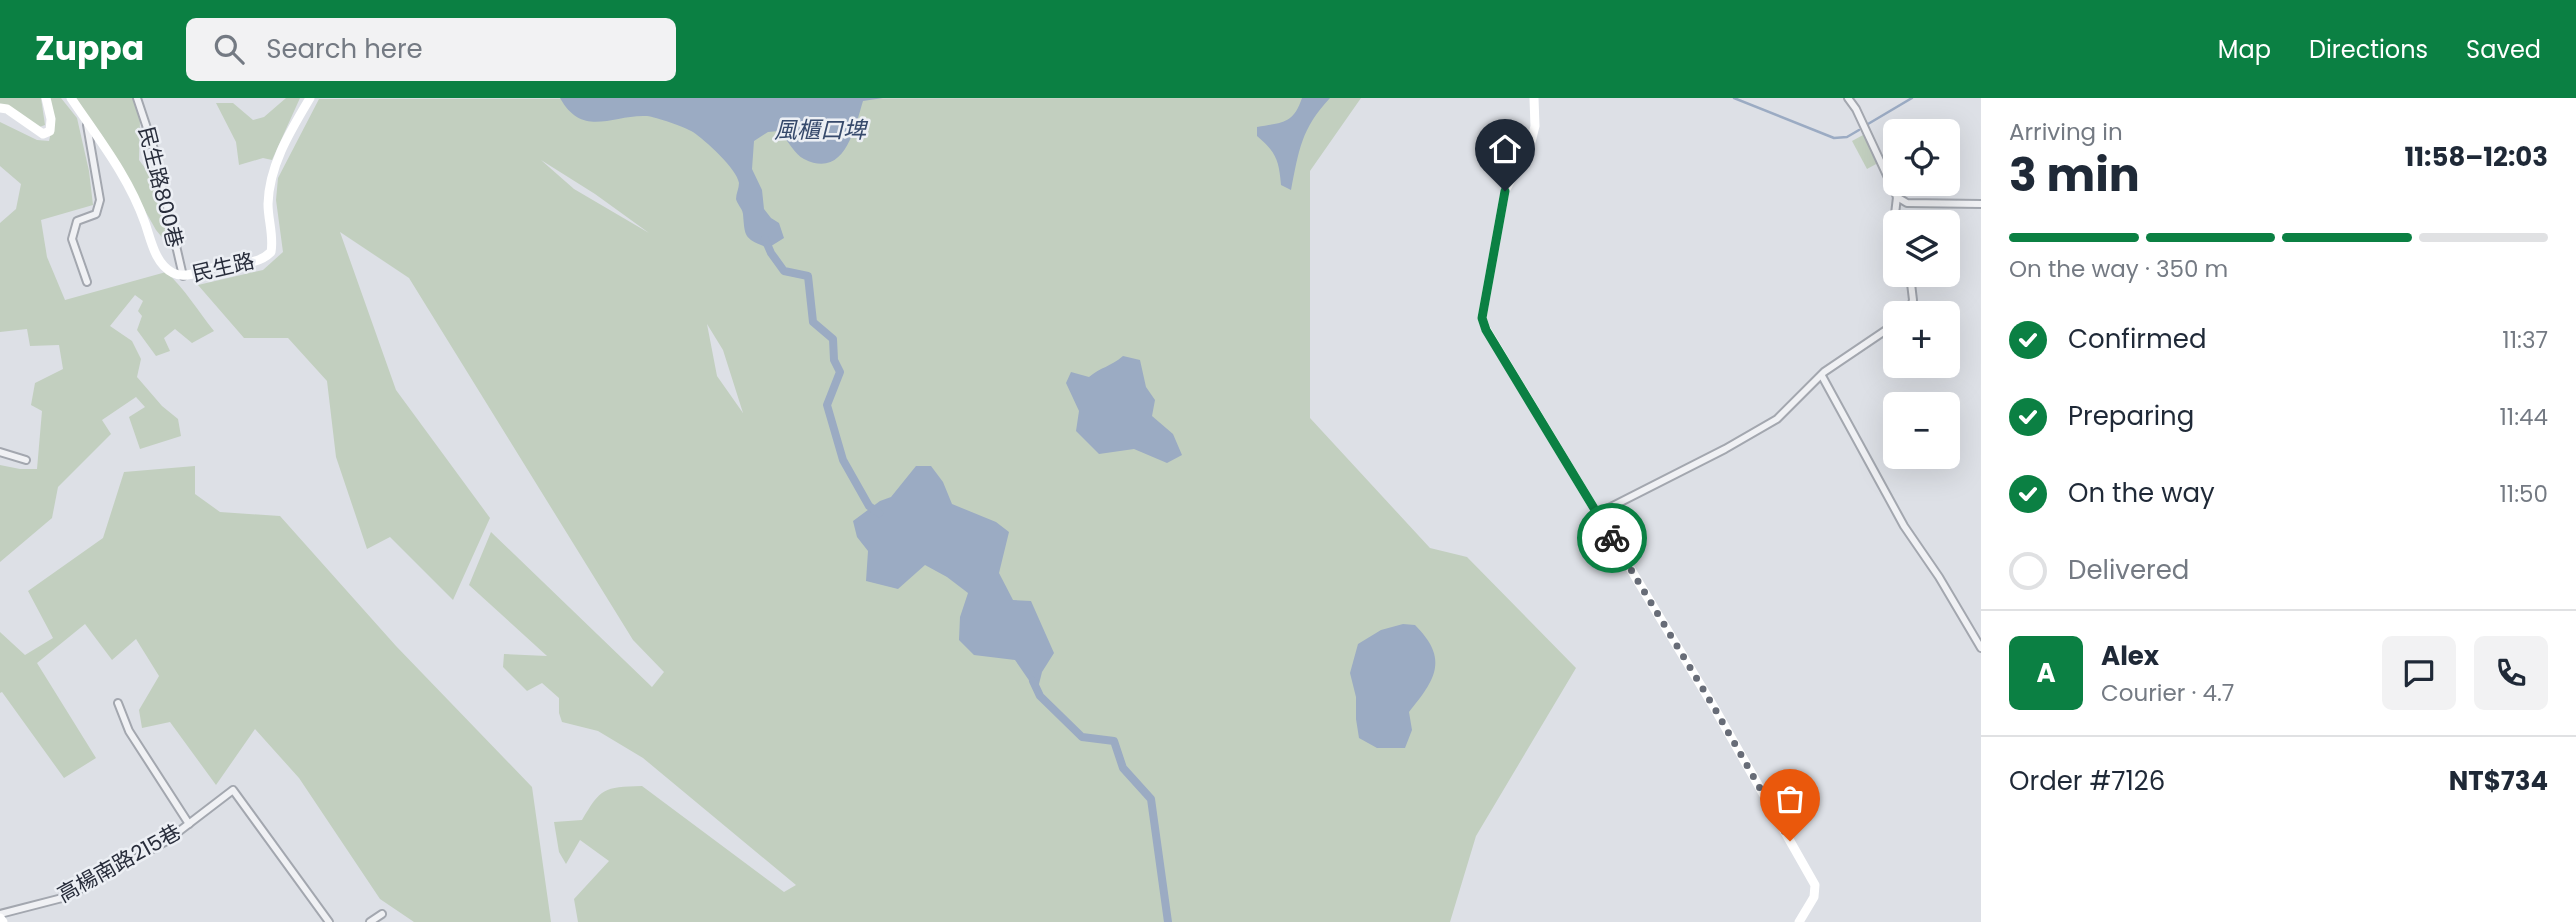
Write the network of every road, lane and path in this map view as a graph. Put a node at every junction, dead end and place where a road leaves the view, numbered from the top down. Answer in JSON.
{"nodes":[{"id":1,"x":46,"y":98,"type":"edge"},
{"id":2,"x":71,"y":98,"type":"edge"},
{"id":3,"x":137,"y":98,"type":"edge"},
{"id":4,"x":310,"y":98,"type":"edge"},
{"id":5,"x":1534,"y":98,"type":"edge"},
{"id":6,"x":1848,"y":98,"type":"edge"},
{"id":7,"x":0,"y":108,"type":"edge"},
{"id":8,"x":86,"y":116,"type":"junction"},
{"id":9,"x":1897,"y":197,"type":"junction"},
{"id":10,"x":1981,"y":204,"type":"edge"},
{"id":11,"x":1895,"y":210,"type":"edge"},
{"id":12,"x":183,"y":276,"type":"junction"},
{"id":13,"x":87,"y":282,"type":"dead end"},
{"id":14,"x":1883,"y":332,"type":"edge"},
{"id":15,"x":1822,"y":376,"type":"junction"},
{"id":16,"x":0,"y":452,"type":"edge"},
{"id":17,"x":26,"y":460,"type":"dead end"},
{"id":18,"x":1597,"y":514,"type":"junction"},
{"id":19,"x":1981,"y":648,"type":"edge"},
{"id":20,"x":118,"y":703,"type":"dead end"},
{"id":21,"x":188,"y":824,"type":"junction"},
{"id":22,"x":382,"y":914,"type":"dead end"},
{"id":23,"x":1,"y":918,"type":"edge"},
{"id":24,"x":329,"y":922,"type":"edge"},
{"id":25,"x":370,"y":922,"type":"edge"},
{"id":26,"x":1799,"y":922,"type":"edge"}],
"edges":[{"from":1,"to":7,"type":"street"},
{"from":2,"to":8,"type":"street","name":"民生路"},
{"from":3,"to":12,"type":"street","name":"民生路800巷"},
{"from":4,"to":12,"type":"street","name":"民生路"},
{"from":5,"to":18,"type":"street"},
{"from":6,"to":9,"type":"street"},
{"from":8,"to":12,"type":"street","name":"民生路"},
{"from":8,"to":13,"type":"street"},
{"from":9,"to":10,"type":"street"},
{"from":9,"to":11,"type":"street"},
{"from":14,"to":15,"type":"street"},
{"from":15,"to":18,"type":"street"},
{"from":15,"to":19,"type":"street"},
{"from":16,"to":17,"type":"street"},
{"from":18,"to":26,"type":"street"},
{"from":20,"to":21,"type":"street"},
{"from":21,"to":23,"type":"street","name":"高楊南路215巷"},
{"from":21,"to":24,"type":"street","name":"高楊南路215巷"},
{"from":22,"to":25,"type":"street"}]}
